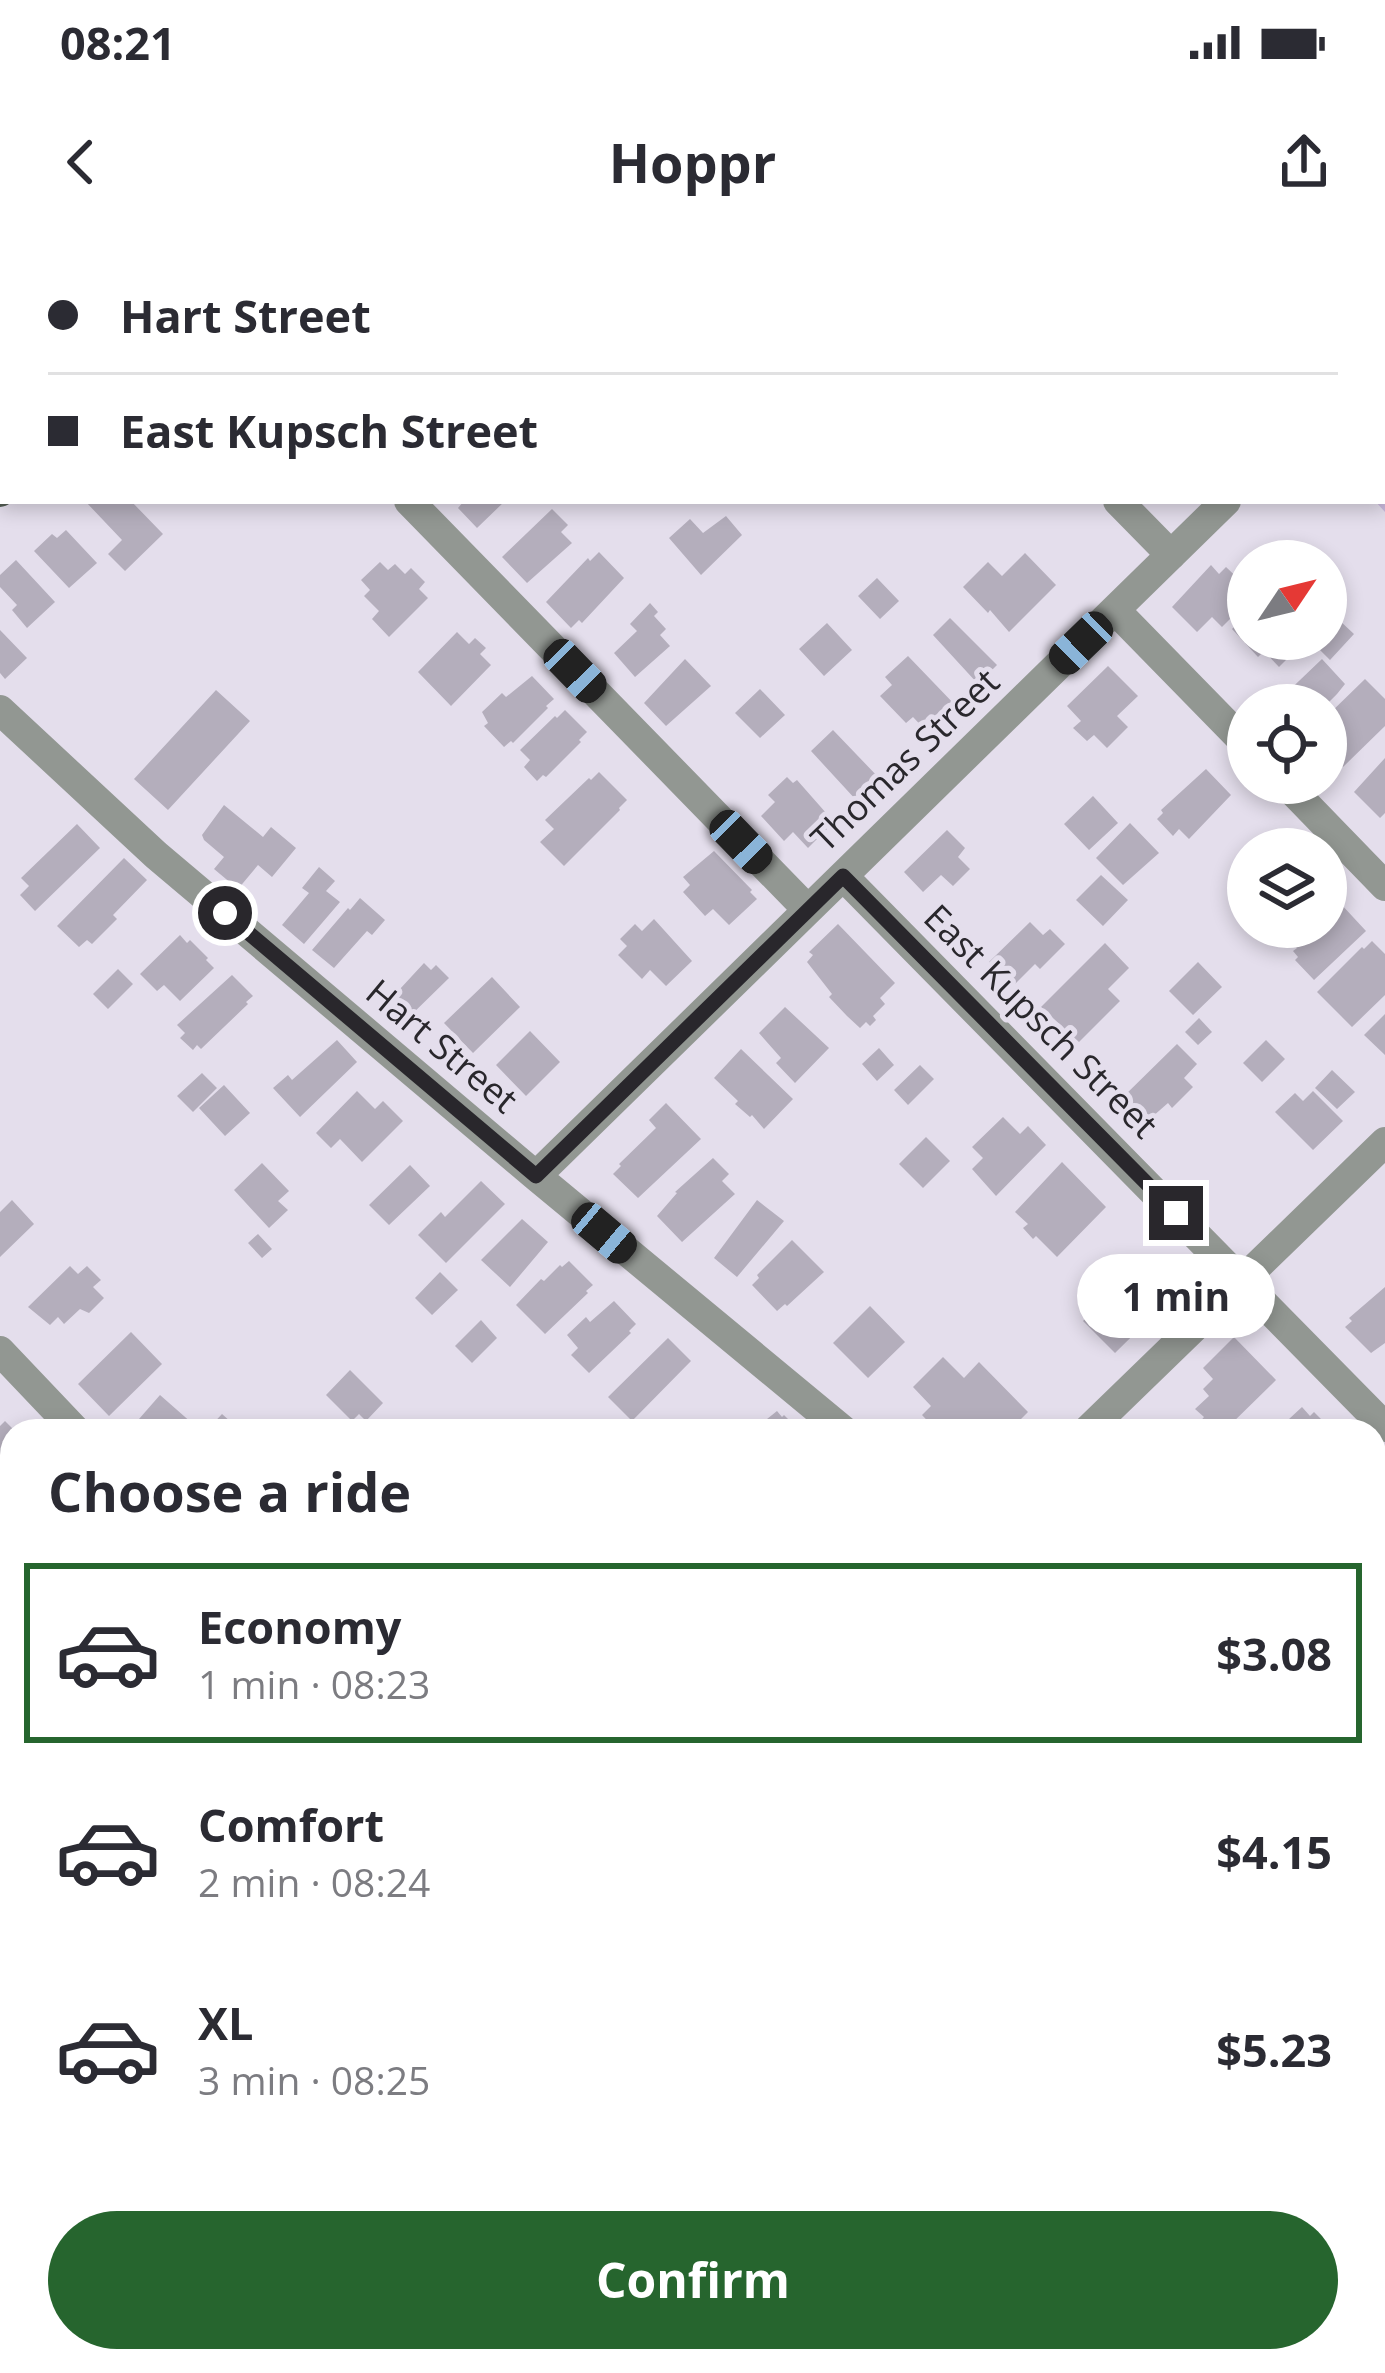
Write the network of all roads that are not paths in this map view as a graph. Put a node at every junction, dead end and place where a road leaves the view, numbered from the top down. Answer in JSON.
{"nodes":[{"id":1,"x":412,"y":504,"type":"edge"},
{"id":2,"x":1121,"y":504,"type":"edge"},
{"id":3,"x":1223,"y":504,"type":"edge"},
{"id":4,"x":1171,"y":554,"type":"junction"},
{"id":5,"x":1115,"y":610,"type":"junction"},
{"id":6,"x":0,"y":710,"type":"edge"},
{"id":7,"x":1227,"y":725,"type":"edge"},
{"id":8,"x":1305,"y":804,"type":"edge"},
{"id":9,"x":843,"y":876,"type":"junction"},
{"id":10,"x":1385,"y":886,"type":"edge"},
{"id":11,"x":808,"y":910,"type":"junction"},
{"id":12,"x":1385,"y":1142,"type":"edge"},
{"id":13,"x":536,"y":1176,"type":"junction"},
{"id":14,"x":1243,"y":1281,"type":"junction"},
{"id":15,"x":0,"y":1352,"type":"edge"},
{"id":16,"x":64,"y":1419,"type":"edge"},
{"id":17,"x":830,"y":1419,"type":"edge"},
{"id":18,"x":1099,"y":1419,"type":"edge"},
{"id":19,"x":1377,"y":1419,"type":"edge"}],
"edges":[{"from":1,"to":11,"type":"street"},
{"from":2,"to":4,"type":"street"},
{"from":3,"to":4,"type":"street","name":"Thomas Street"},
{"from":4,"to":5,"type":"street","name":"Thomas Street"},
{"from":5,"to":7,"type":"street"},
{"from":5,"to":9,"type":"street","name":"Thomas Street"},
{"from":6,"to":13,"type":"street","name":"Hart Street"},
{"from":8,"to":10,"type":"street"},
{"from":9,"to":11,"type":"street","name":"Thomas Street"},
{"from":9,"to":14,"type":"street","name":"East Kupsch Street"},
{"from":11,"to":13,"type":"street","name":"Thomas Street"},
{"from":12,"to":14,"type":"street"},
{"from":13,"to":17,"type":"street","name":"Hart Street"},
{"from":14,"to":18,"type":"street"},
{"from":14,"to":19,"type":"street","name":"East Kupsch Street"},
{"from":15,"to":16,"type":"street"}]}
